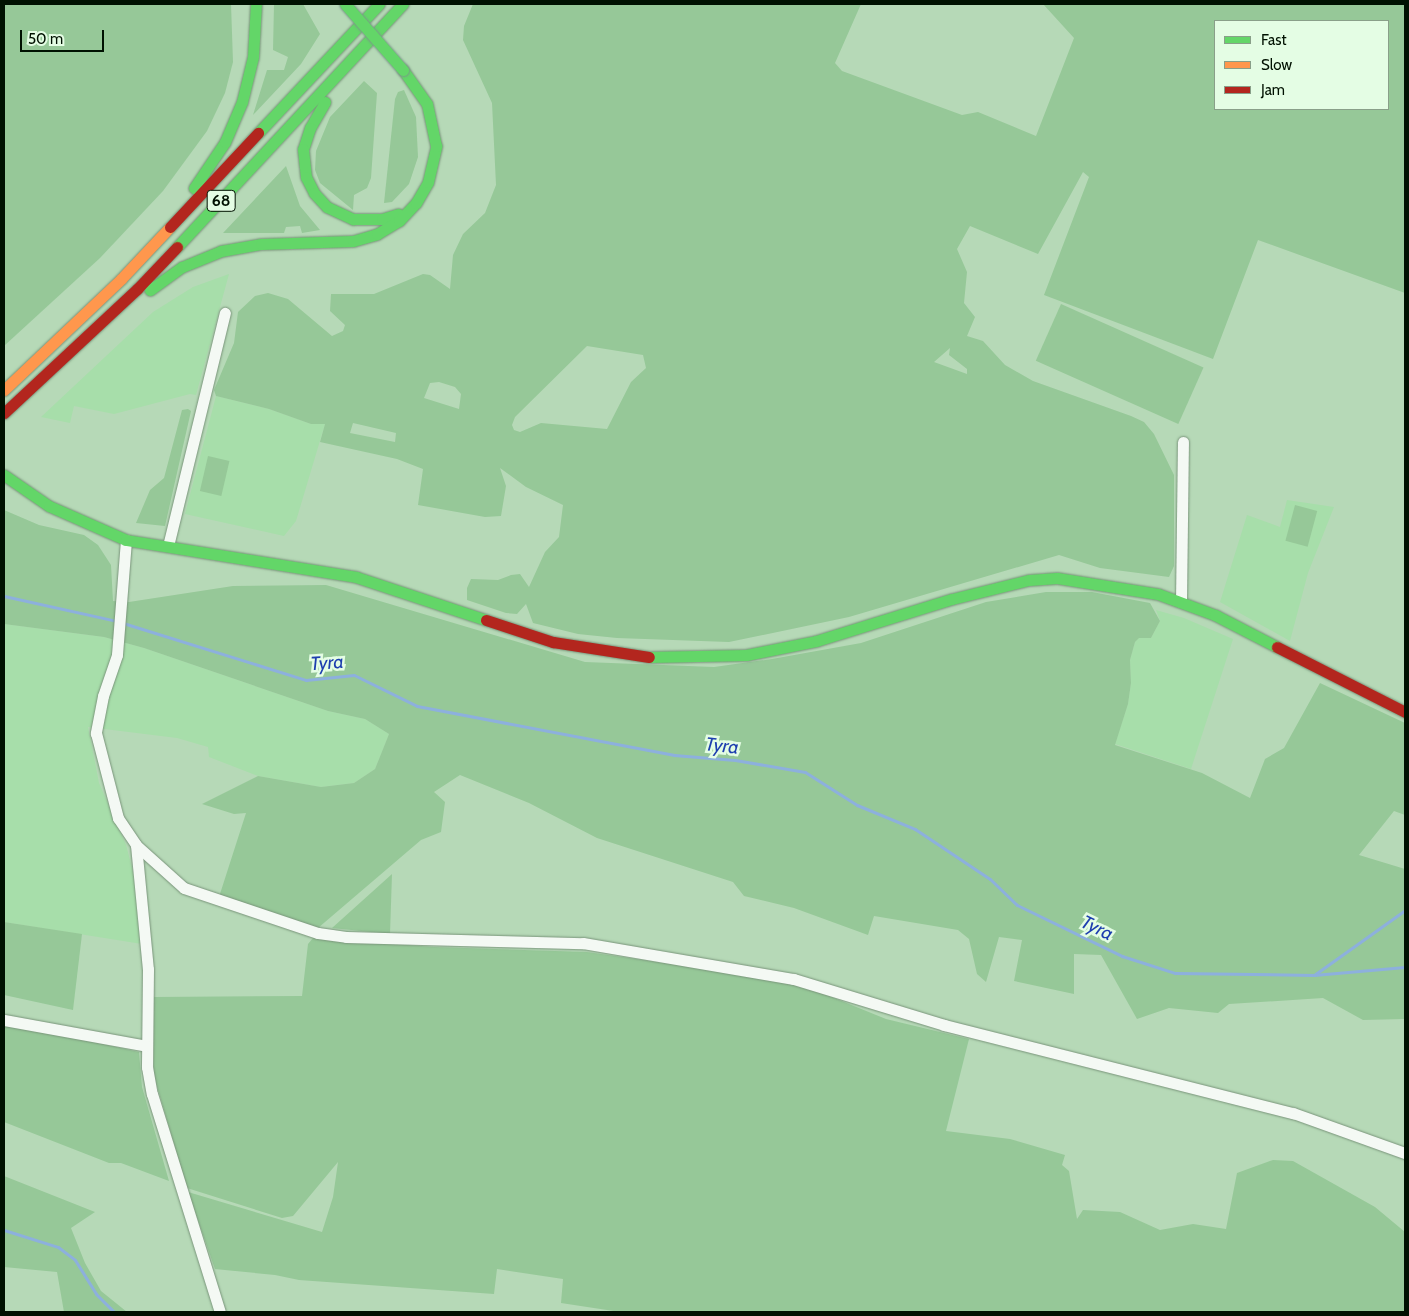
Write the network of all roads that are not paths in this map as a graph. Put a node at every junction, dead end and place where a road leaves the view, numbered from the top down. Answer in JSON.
{"nodes":[{"id":1,"x":256,"y":4,"type":"edge"},
{"id":2,"x":345,"y":4,"type":"edge"},
{"id":3,"x":379,"y":4,"type":"edge"},
{"id":4,"x":403,"y":4,"type":"edge"},
{"id":5,"x":366,"y":44,"type":"junction"},
{"id":6,"x":416,"y":202,"type":"junction"},
{"id":7,"x":121,"y":279,"type":"junction"},
{"id":8,"x":225,"y":313,"type":"dead end"},
{"id":9,"x":70,"y":353,"type":"junction"},
{"id":10,"x":4,"y":390,"type":"edge"},
{"id":11,"x":4,"y":413,"type":"edge"},
{"id":12,"x":1183,"y":442,"type":"dead end"},
{"id":13,"x":4,"y":475,"type":"edge"},
{"id":14,"x":126,"y":540,"type":"junction"},
{"id":15,"x":168,"y":546,"type":"junction"},
{"id":16,"x":1182,"y":602,"type":"junction"},
{"id":17,"x":1405,"y":712,"type":"edge"},
{"id":18,"x":136,"y":845,"type":"junction"},
{"id":19,"x":4,"y":1020,"type":"edge"},
{"id":20,"x":147,"y":1046,"type":"junction"},
{"id":21,"x":1405,"y":1154,"type":"edge"},
{"id":22,"x":220,"y":1312,"type":"edge"}],
"edges":[{"from":1,"to":7,"type":"main road"},
{"from":2,"to":6,"type":"main road","bridge":true},
{"from":3,"to":7,"type":"main road","number":"68"},
{"from":4,"to":5,"type":"main road","number":"68"},
{"from":5,"to":6,"type":"main road"},
{"from":5,"to":9,"type":"main road","number":"68"},
{"from":6,"to":9,"type":"main road"},
{"from":7,"to":10,"type":"main road","number":"68"},
{"from":8,"to":15,"type":"street"},
{"from":9,"to":11,"type":"main road","number":"68"},
{"from":12,"to":16,"type":"street"},
{"from":13,"to":14,"type":"main road"},
{"from":14,"to":15,"type":"main road"},
{"from":14,"to":18,"type":"street"},
{"from":15,"to":16,"type":"main road"},
{"from":16,"to":17,"type":"main road"},
{"from":18,"to":20,"type":"street"},
{"from":18,"to":21,"type":"street"},
{"from":19,"to":20,"type":"street"},
{"from":20,"to":22,"type":"street"}]}
